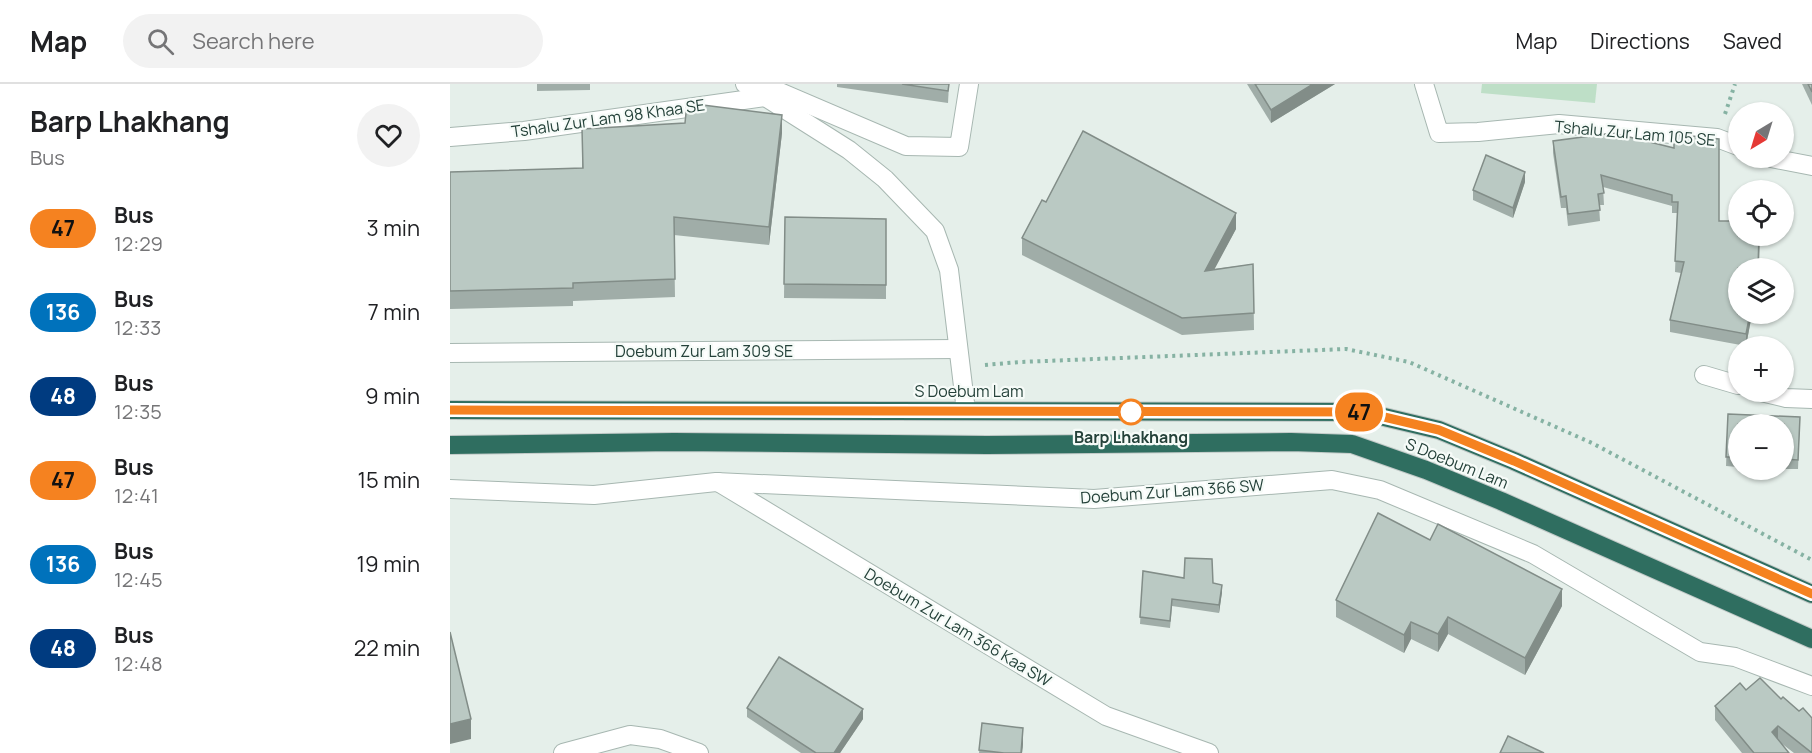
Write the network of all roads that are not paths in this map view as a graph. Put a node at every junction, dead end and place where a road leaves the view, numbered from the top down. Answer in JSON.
{"nodes":[{"id":1,"x":746,"y":84,"type":"edge"},
{"id":2,"x":969,"y":84,"type":"edge"},
{"id":3,"x":1424,"y":84,"type":"edge"},
{"id":4,"x":763,"y":90,"type":"edge"},
{"id":5,"x":450,"y":137,"type":"edge"},
{"id":6,"x":1728,"y":142,"type":"edge"},
{"id":7,"x":1794,"y":162,"type":"edge"},
{"id":8,"x":1812,"y":166,"type":"edge"},
{"id":9,"x":957,"y":349,"type":"junction"},
{"id":10,"x":450,"y":353,"type":"edge"},
{"id":11,"x":1704,"y":375,"type":"dead end"},
{"id":12,"x":1728,"y":382,"type":"edge"},
{"id":13,"x":1794,"y":398,"type":"edge"},
{"id":14,"x":1812,"y":399,"type":"edge"},
{"id":15,"x":450,"y":410,"type":"edge"},
{"id":16,"x":966,"y":411,"type":"junction"},
{"id":17,"x":450,"y":445,"type":"edge"},
{"id":18,"x":717,"y":482,"type":"junction"},
{"id":19,"x":450,"y":489,"type":"edge"},
{"id":20,"x":1812,"y":594,"type":"edge"},
{"id":21,"x":1812,"y":639,"type":"edge"},
{"id":22,"x":1812,"y":686,"type":"edge"},
{"id":23,"x":563,"y":753,"type":"edge"},
{"id":24,"x":699,"y":753,"type":"edge"},
{"id":25,"x":1209,"y":753,"type":"edge"}],
"edges":[{"from":1,"to":4,"type":"street"},
{"from":2,"to":4,"type":"street"},
{"from":3,"to":6,"type":"street","name":"Tshalu Zur Lam 105 SE"},
{"from":4,"to":5,"type":"street","name":"Tshalu Zur Lam 98 Khaa SE"},
{"from":4,"to":9,"type":"street"},
{"from":7,"to":8,"type":"street"},
{"from":9,"to":10,"type":"street","name":"Doebum Zur Lam 309 SE"},
{"from":9,"to":16,"type":"street"},
{"from":11,"to":12,"type":"street"},
{"from":13,"to":14,"type":"street"},
{"from":15,"to":16,"type":"highway","name":"S Doebum Lam"},
{"from":16,"to":20,"type":"highway","name":"S Doebum Lam"},
{"from":17,"to":21,"type":"highway","name":"S Doebum Lam"},
{"from":18,"to":19,"type":"street","name":"Doebum Zur Lam 366 SW"},
{"from":18,"to":22,"type":"street","name":"Doebum Zur Lam 366 SW"},
{"from":18,"to":25,"type":"street","name":"Doebum Zur Lam 366 Kaa SW"},
{"from":23,"to":24,"type":"street"}]}
